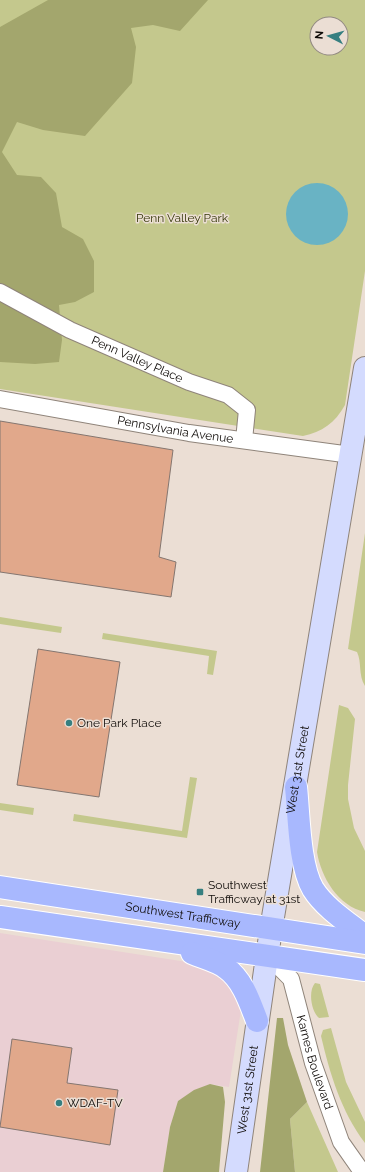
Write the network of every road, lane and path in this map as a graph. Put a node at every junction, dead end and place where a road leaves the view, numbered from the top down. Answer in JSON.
{"nodes":[{"id":1,"x":0,"y":292,"type":"edge"},
{"id":2,"x":365,"y":368,"type":"edge"},
{"id":3,"x":0,"y":400,"type":"edge"},
{"id":4,"x":244,"y":440,"type":"junction"},
{"id":5,"x":351,"y":455,"type":"junction"},
{"id":6,"x":296,"y":787,"type":"junction"},
{"id":7,"x":0,"y":887,"type":"edge"},
{"id":8,"x":0,"y":916,"type":"edge"},
{"id":9,"x":247,"y":925,"type":"junction"},
{"id":10,"x":272,"y":929,"type":"junction"},
{"id":11,"x":365,"y":936,"type":"edge"},
{"id":12,"x":163,"y":941,"type":"junction"},
{"id":13,"x":365,"y":943,"type":"edge"},
{"id":14,"x":268,"y":956,"type":"junction"},
{"id":15,"x":365,"y":970,"type":"edge"},
{"id":16,"x":257,"y":1021,"type":"junction"},
{"id":17,"x":236,"y":1172,"type":"edge"},
{"id":18,"x":362,"y":1172,"type":"edge"}],
"edges":[{"from":1,"to":4,"type":"street","name":"Penn Valley Place"},
{"from":2,"to":5,"type":"main road","name":"West 31st Street"},
{"from":3,"to":4,"type":"street","name":"Pennsylvania Avenue"},
{"from":4,"to":5,"type":"street","name":"Pennsylvania Avenue"},
{"from":5,"to":6,"type":"main road","name":"West 31st Street"},
{"from":6,"to":10,"type":"main road","name":"West 31st Street"},
{"from":6,"to":11,"type":"main road"},
{"from":7,"to":9,"type":"main road","name":"Southwest Trafficway"},
{"from":8,"to":12,"type":"main road"},
{"from":9,"to":10,"type":"main road","name":"Southwest Trafficway"},
{"from":9,"to":14,"type":"main road"},
{"from":10,"to":13,"type":"main road","name":"Southwest Trafficway"},
{"from":10,"to":14,"type":"main road","name":"West 31st Street"},
{"from":12,"to":14,"type":"main road"},
{"from":12,"to":16,"type":"main road"},
{"from":14,"to":15,"type":"main road"},
{"from":14,"to":16,"type":"main road","name":"West 31st Street"},
{"from":14,"to":18,"type":"street","name":"Karnes Boulevard"},
{"from":16,"to":17,"type":"main road","name":"West 31st Street"}]}
